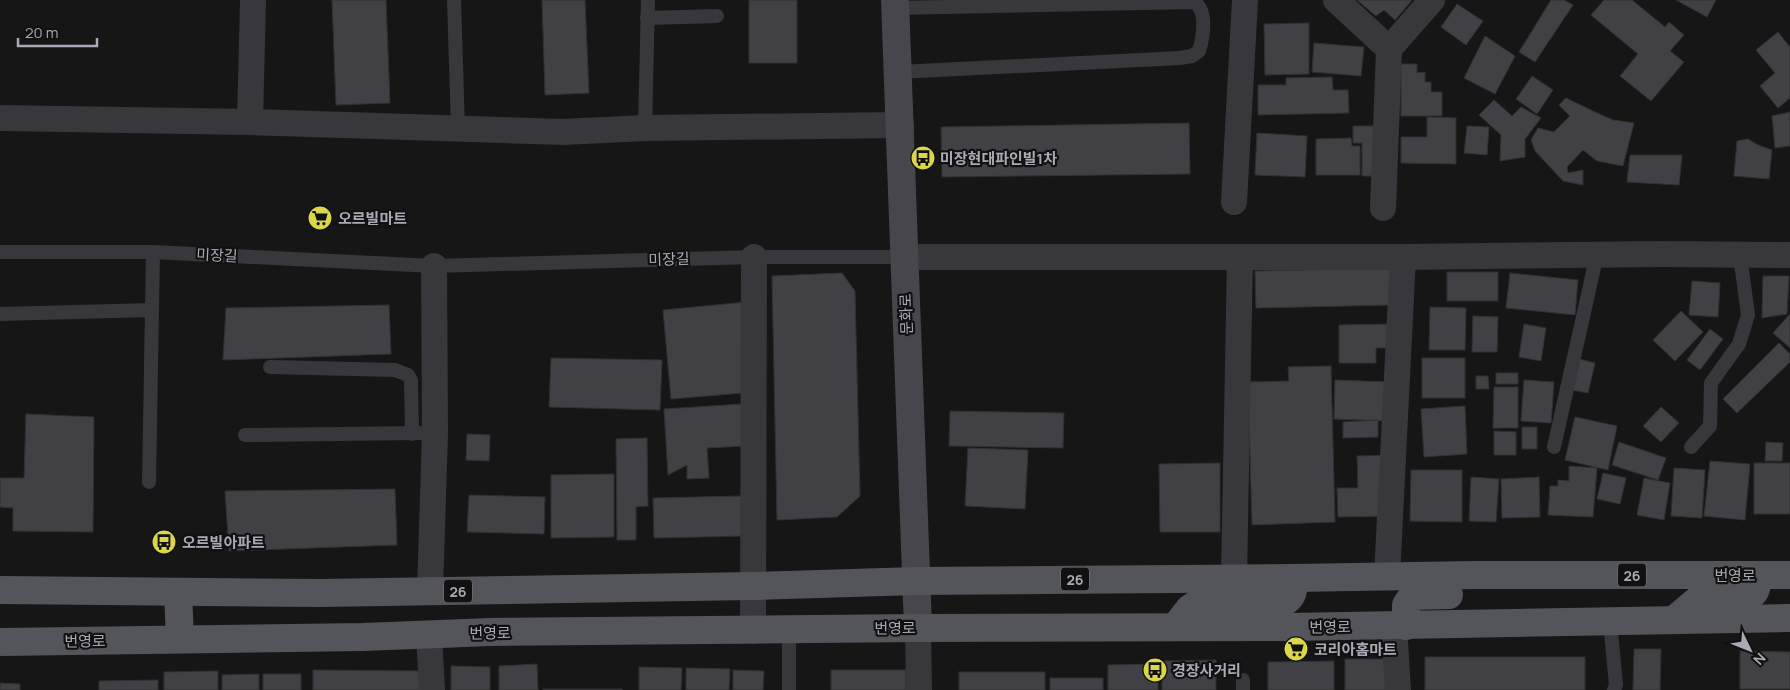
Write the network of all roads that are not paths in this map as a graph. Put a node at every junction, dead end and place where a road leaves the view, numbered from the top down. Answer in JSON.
{"nodes":[{"id":1,"x":254,"y":0,"type":"edge"},
{"id":2,"x":454,"y":0,"type":"edge"},
{"id":3,"x":648,"y":0,"type":"edge"},
{"id":4,"x":1245,"y":0,"type":"edge"},
{"id":5,"x":1336,"y":0,"type":"edge"},
{"id":6,"x":1432,"y":0,"type":"edge"},
{"id":7,"x":896,"y":4,"type":"edge"},
{"id":8,"x":717,"y":16,"type":"dead end"},
{"id":9,"x":647,"y":18,"type":"junction"},
{"id":10,"x":1389,"y":49,"type":"junction"},
{"id":11,"x":899,"y":72,"type":"junction"},
{"id":12,"x":0,"y":118,"type":"edge"},
{"id":13,"x":250,"y":122,"type":"junction"},
{"id":14,"x":901,"y":126,"type":"junction"},
{"id":15,"x":645,"y":128,"type":"junction"},
{"id":16,"x":458,"y":130,"type":"junction"},
{"id":17,"x":1234,"y":202,"type":"dead end"},
{"id":18,"x":1383,"y":208,"type":"dead end"},
{"id":19,"x":0,"y":252,"type":"edge"},
{"id":20,"x":153,"y":252,"type":"junction"},
{"id":21,"x":1597,"y":254,"type":"junction"},
{"id":22,"x":1740,"y":255,"type":"junction"},
{"id":23,"x":1790,"y":255,"type":"edge"},
{"id":24,"x":1403,"y":256,"type":"junction"},
{"id":25,"x":754,"y":257,"type":"junction"},
{"id":26,"x":903,"y":257,"type":"junction"},
{"id":27,"x":1240,"y":257,"type":"junction"},
{"id":28,"x":434,"y":266,"type":"junction"},
{"id":29,"x":152,"y":310,"type":"junction"},
{"id":30,"x":0,"y":314,"type":"edge"},
{"id":31,"x":270,"y":367,"type":"dead end"},
{"id":32,"x":424,"y":433,"type":"junction"},
{"id":33,"x":246,"y":434,"type":"dead end"},
{"id":34,"x":1554,"y":447,"type":"dead end"},
{"id":35,"x":1691,"y":447,"type":"dead end"},
{"id":36,"x":149,"y":482,"type":"dead end"},
{"id":37,"x":1474,"y":574,"type":"junction"},
{"id":38,"x":1790,"y":574,"type":"edge"},
{"id":39,"x":1756,"y":575,"type":"junction"},
{"id":40,"x":1387,"y":577,"type":"junction"},
{"id":41,"x":1234,"y":578,"type":"junction"},
{"id":42,"x":1293,"y":578,"type":"junction"},
{"id":43,"x":916,"y":581,"type":"junction"},
{"id":44,"x":752,"y":586,"type":"junction"},
{"id":45,"x":0,"y":590,"type":"edge"},
{"id":46,"x":430,"y":591,"type":"junction"},
{"id":47,"x":178,"y":592,"type":"junction"},
{"id":48,"x":1790,"y":618,"type":"edge"},
{"id":49,"x":1675,"y":619,"type":"junction"},
{"id":50,"x":1610,"y":622,"type":"junction"},
{"id":51,"x":1400,"y":626,"type":"junction"},
{"id":52,"x":1175,"y":627,"type":"junction"},
{"id":53,"x":918,"y":628,"type":"junction"},
{"id":54,"x":789,"y":630,"type":"junction"},
{"id":55,"x":752,"y":631,"type":"junction"},
{"id":56,"x":429,"y":634,"type":"junction"},
{"id":57,"x":180,"y":639,"type":"junction"},
{"id":58,"x":0,"y":642,"type":"edge"},
{"id":59,"x":432,"y":690,"type":"edge"},
{"id":60,"x":789,"y":690,"type":"edge"},
{"id":61,"x":919,"y":690,"type":"edge"},
{"id":62,"x":1398,"y":690,"type":"edge"},
{"id":63,"x":1614,"y":690,"type":"edge"}],
"edges":[{"from":1,"to":13,"type":"street"},
{"from":2,"to":16,"type":"lane"},
{"from":3,"to":9,"type":"lane"},
{"from":4,"to":17,"type":"street"},
{"from":5,"to":10,"type":"street"},
{"from":6,"to":10,"type":"street"},
{"from":7,"to":11,"type":"street","name":"문화로"},
{"from":7,"to":11,"type":"lane"},
{"from":8,"to":9,"type":"lane"},
{"from":9,"to":15,"type":"lane"},
{"from":10,"to":18,"type":"street"},
{"from":11,"to":14,"type":"street","name":"문화로"},
{"from":12,"to":13,"type":"street"},
{"from":13,"to":16,"type":"street"},
{"from":14,"to":15,"type":"street"},
{"from":14,"to":26,"type":"street","name":"문화로"},
{"from":15,"to":16,"type":"street"},
{"from":19,"to":20,"type":"lane","name":"미장길"},
{"from":20,"to":28,"type":"lane","name":"미장길"},
{"from":20,"to":29,"type":"lane"},
{"from":21,"to":22,"type":"street"},
{"from":21,"to":24,"type":"street"},
{"from":21,"to":34,"type":"lane"},
{"from":22,"to":23,"type":"street"},
{"from":22,"to":35,"type":"lane"},
{"from":24,"to":27,"type":"street"},
{"from":24,"to":40,"type":"street"},
{"from":25,"to":26,"type":"lane","name":"미장길"},
{"from":25,"to":28,"type":"lane","name":"미장길"},
{"from":25,"to":44,"type":"street"},
{"from":26,"to":27,"type":"street"},
{"from":26,"to":43,"type":"street","name":"문화로"},
{"from":27,"to":41,"type":"street"},
{"from":28,"to":32,"type":"street"},
{"from":29,"to":30,"type":"lane"},
{"from":29,"to":36,"type":"lane"},
{"from":31,"to":32,"type":"lane"},
{"from":32,"to":33,"type":"lane"},
{"from":32,"to":46,"type":"street"},
{"from":37,"to":39,"type":"main road","name":"번영로","number":"26"},
{"from":37,"to":40,"type":"main road","name":"번영로","number":"26"},
{"from":37,"to":51,"type":"main road"},
{"from":38,"to":39,"type":"main road","name":"번영로","number":"26"},
{"from":39,"to":49,"type":"main road"},
{"from":40,"to":42,"type":"main road","name":"번영로","number":"26"},
{"from":41,"to":42,"type":"main road","name":"번영로","number":"26"},
{"from":41,"to":43,"type":"main road","name":"번영로","number":"26"},
{"from":42,"to":52,"type":"main road"},
{"from":43,"to":44,"type":"main road","name":"번영로","number":"26"},
{"from":43,"to":53,"type":"street","name":"문화로"},
{"from":44,"to":46,"type":"main road","name":"번영로","number":"26"},
{"from":44,"to":55,"type":"street"},
{"from":45,"to":47,"type":"main road","name":"번영로","number":"26"},
{"from":46,"to":47,"type":"main road","name":"번영로","number":"26"},
{"from":47,"to":57,"type":"main road"},
{"from":48,"to":49,"type":"main road","name":"번영로"},
{"from":49,"to":50,"type":"main road","name":"번영로"},
{"from":50,"to":51,"type":"main road","name":"번영로"},
{"from":50,"to":63,"type":"lane"},
{"from":51,"to":52,"type":"main road","name":"번영로"},
{"from":51,"to":62,"type":"street"},
{"from":52,"to":53,"type":"main road","name":"번영로"},
{"from":53,"to":54,"type":"main road","name":"번영로"},
{"from":53,"to":61,"type":"street"},
{"from":54,"to":55,"type":"main road","name":"번영로"},
{"from":54,"to":60,"type":"lane"},
{"from":55,"to":56,"type":"main road","name":"번영로"},
{"from":56,"to":57,"type":"main road","name":"번영로"},
{"from":56,"to":59,"type":"street"},
{"from":57,"to":58,"type":"main road","name":"번영로"}]}
